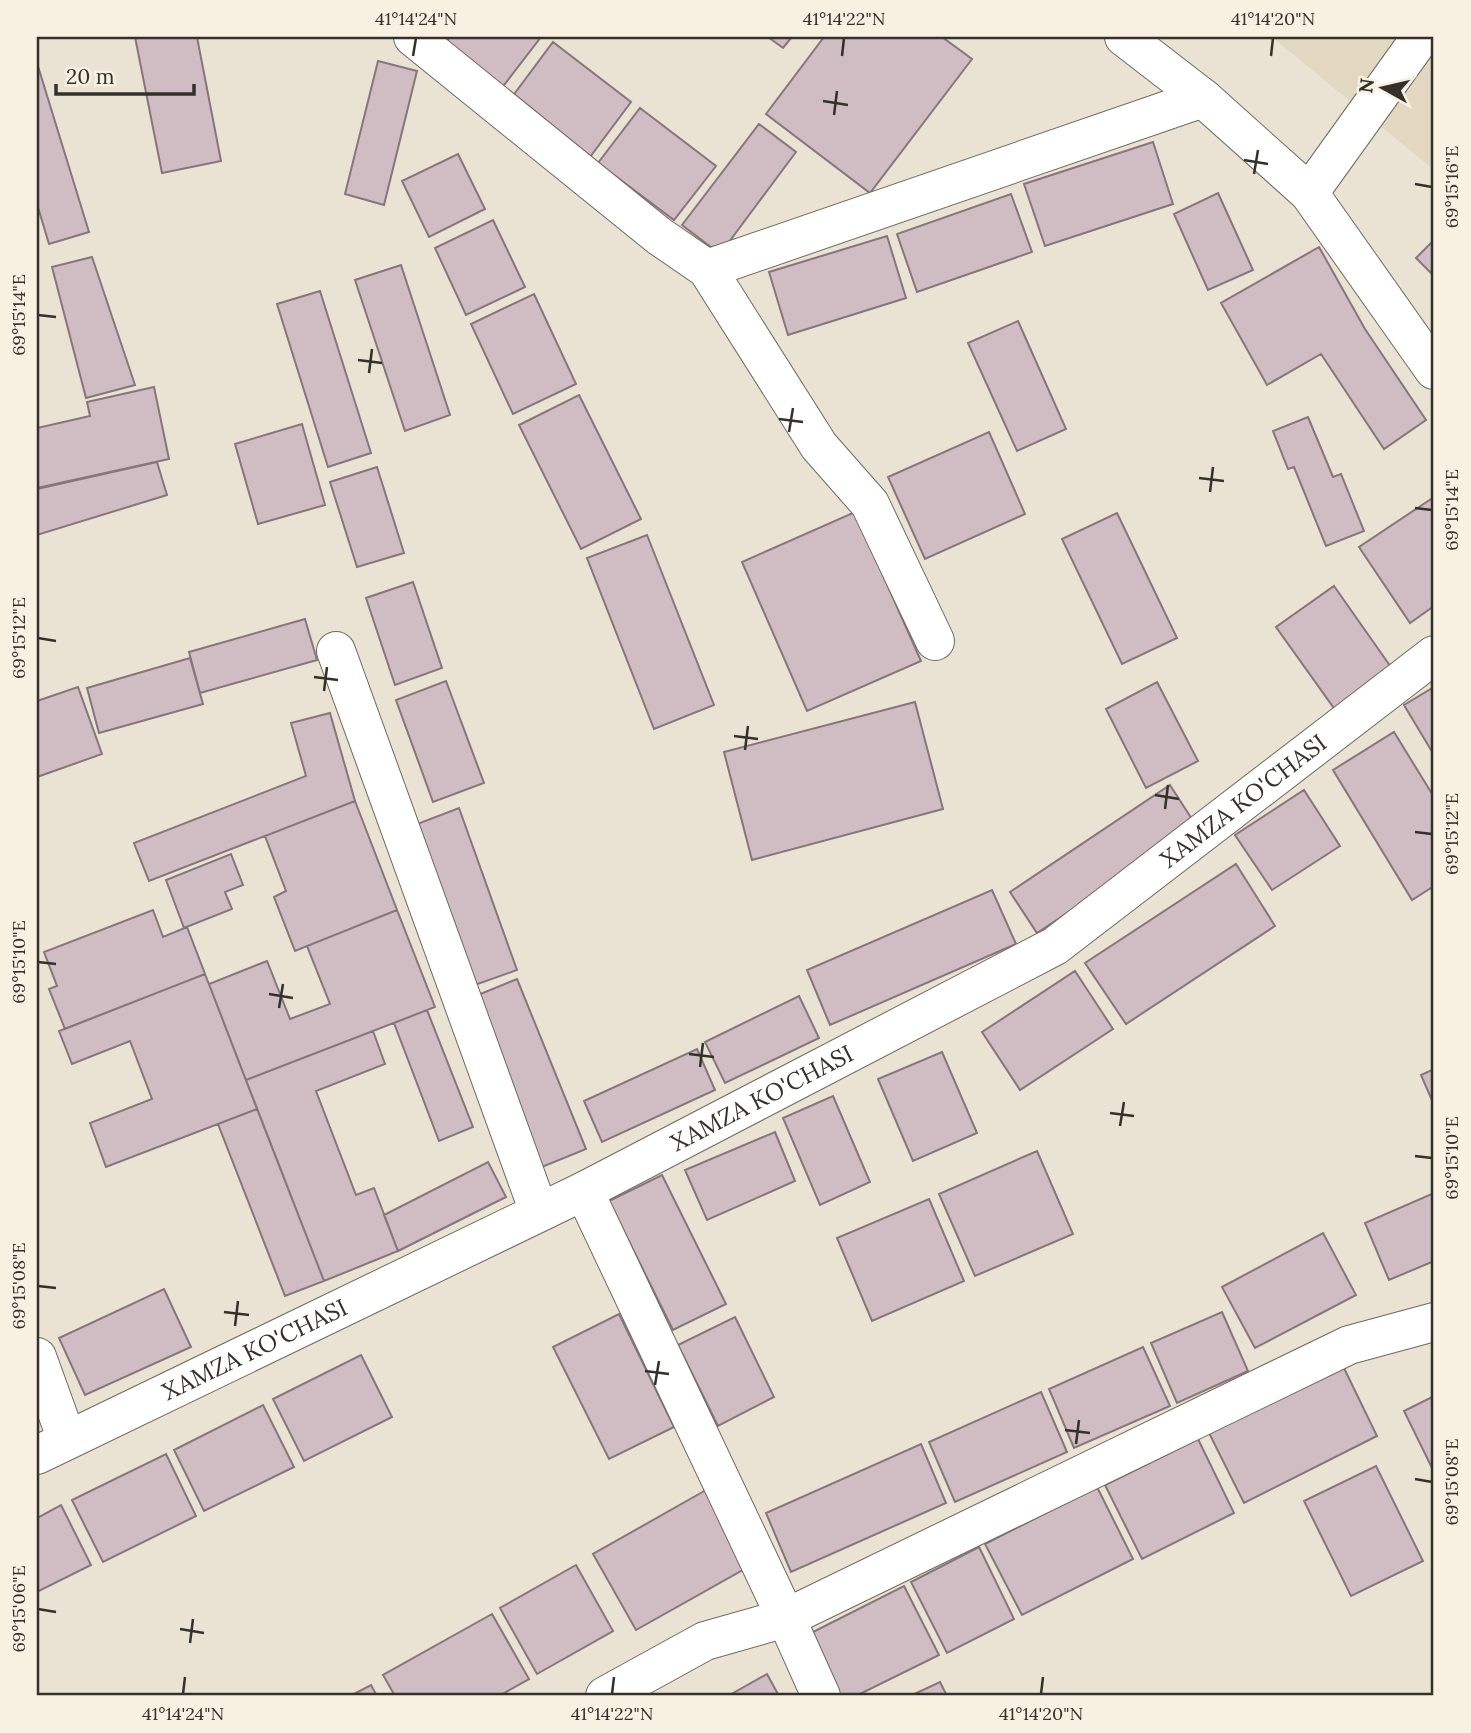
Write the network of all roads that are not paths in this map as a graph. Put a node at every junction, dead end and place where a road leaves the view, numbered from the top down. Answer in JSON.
{"nodes":[{"id":1,"x":413,"y":37,"type":"edge"},
{"id":2,"x":1124,"y":37,"type":"edge"},
{"id":3,"x":1407,"y":41,"type":"edge"},
{"id":4,"x":1203,"y":98,"type":"junction"},
{"id":5,"x":1310,"y":193,"type":"junction"},
{"id":6,"x":707,"y":269,"type":"junction"},
{"id":7,"x":1434,"y":370,"type":"edge"},
{"id":8,"x":935,"y":641,"type":"dead end"},
{"id":9,"x":337,"y":651,"type":"dead end"},
{"id":10,"x":1434,"y":655,"type":"edge"},
{"id":11,"x":584,"y":1191,"type":"junction"},
{"id":12,"x":539,"y":1212,"type":"junction"},
{"id":13,"x":1434,"y":1322,"type":"edge"},
{"id":14,"x":37,"y":1357,"type":"edge"},
{"id":15,"x":52,"y":1448,"type":"edge"},
{"id":16,"x":786,"y":1618,"type":"junction"},
{"id":17,"x":606,"y":1696,"type":"edge"},
{"id":18,"x":821,"y":1696,"type":"edge"}],
"edges":[{"from":1,"to":6,"type":"street"},
{"from":2,"to":4,"type":"street"},
{"from":3,"to":5,"type":"street"},
{"from":4,"to":5,"type":"street"},
{"from":4,"to":6,"type":"street"},
{"from":5,"to":7,"type":"street"},
{"from":6,"to":8,"type":"street"},
{"from":9,"to":12,"type":"street"},
{"from":10,"to":11,"type":"street","name":"XAMZA KO'CHASI"},
{"from":11,"to":12,"type":"street","name":"XAMZA KO'CHASI"},
{"from":11,"to":16,"type":"street"},
{"from":12,"to":15,"type":"street","name":"XAMZA KO'CHASI"},
{"from":13,"to":16,"type":"street"},
{"from":14,"to":15,"type":"street"},
{"from":16,"to":17,"type":"street"},
{"from":16,"to":18,"type":"street"}]}
